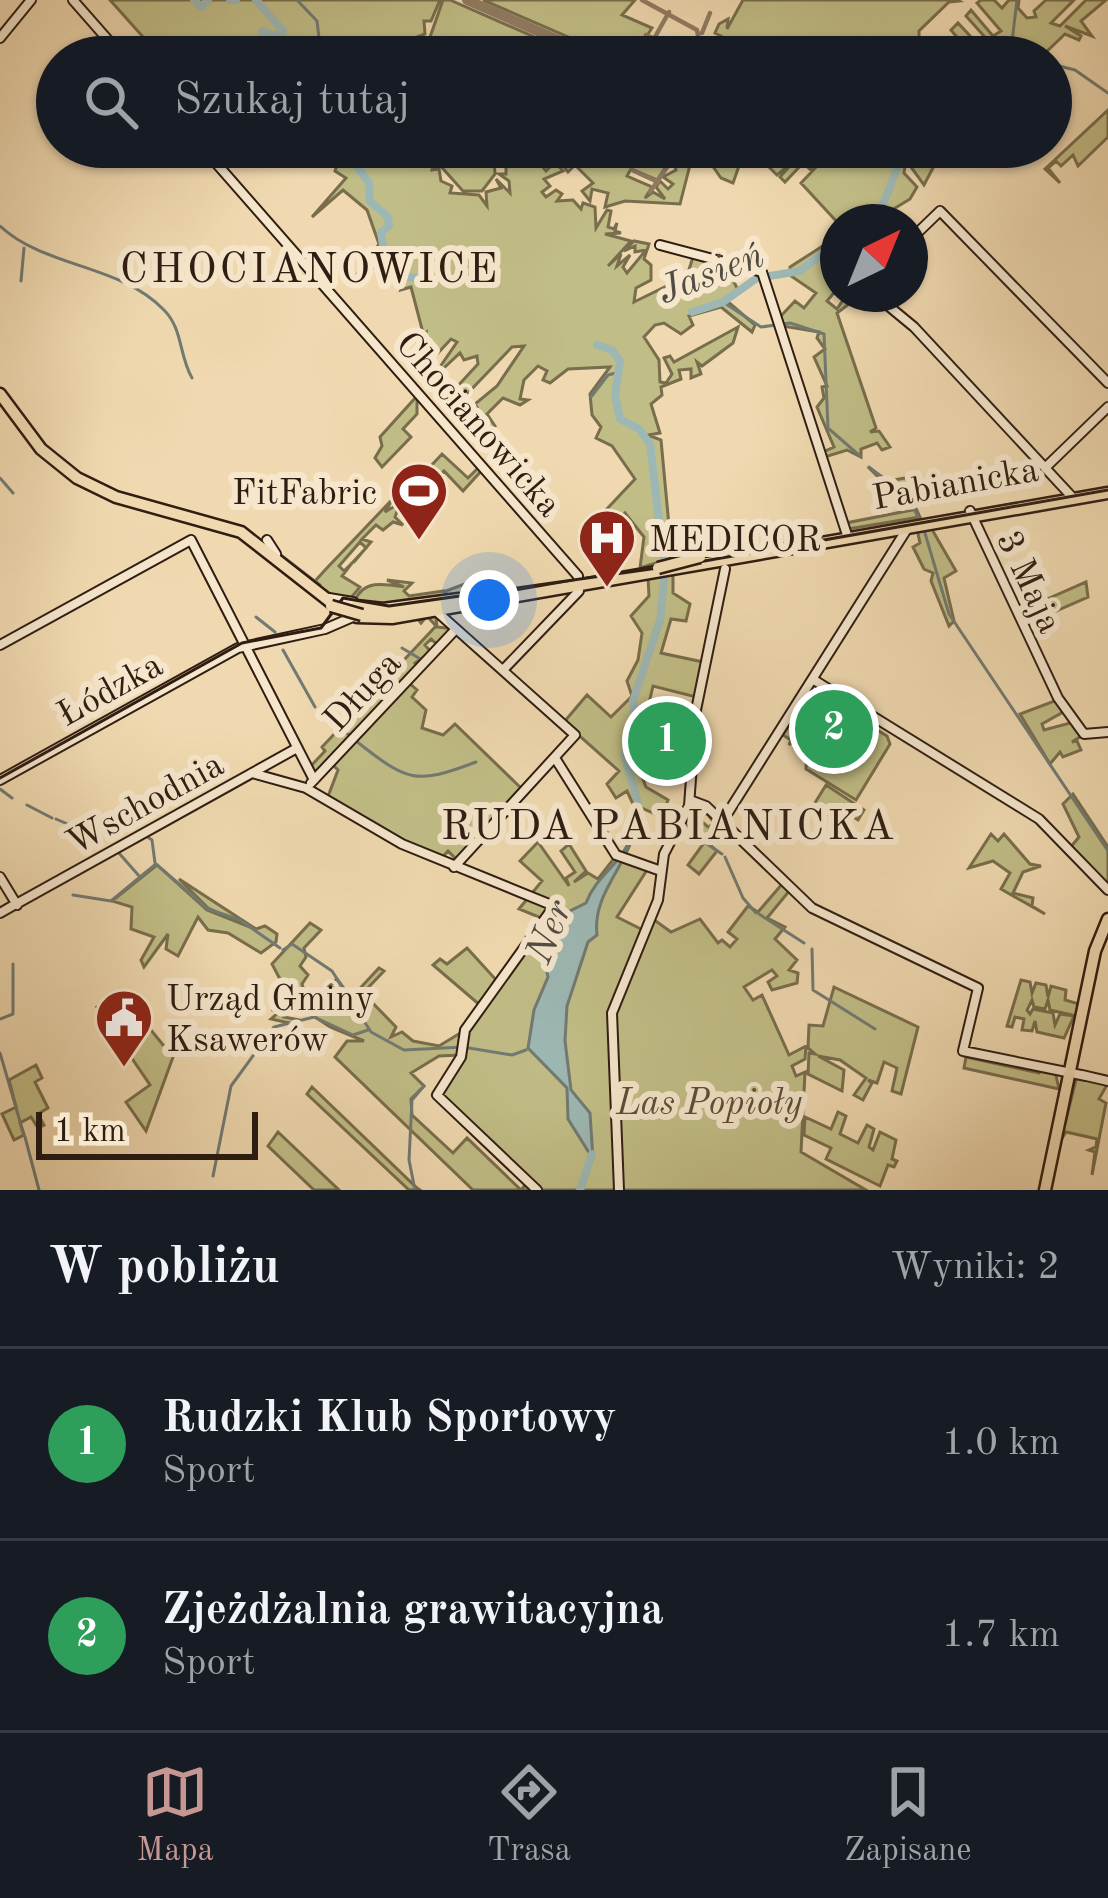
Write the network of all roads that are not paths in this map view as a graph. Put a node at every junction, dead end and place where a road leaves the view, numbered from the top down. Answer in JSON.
{"nodes":[{"id":1,"x":31,"y":0,"type":"edge"},
{"id":2,"x":73,"y":0,"type":"edge"},
{"id":3,"x":105,"y":36,"type":"edge"},
{"id":4,"x":0,"y":38,"type":"edge"},
{"id":5,"x":220,"y":168,"type":"edge"},
{"id":6,"x":928,"y":222,"type":"edge"},
{"id":7,"x":660,"y":245,"type":"dead end"},
{"id":8,"x":897,"y":312,"type":"edge"},
{"id":9,"x":1108,"y":383,"type":"edge"},
{"id":10,"x":0,"y":396,"type":"edge"},
{"id":11,"x":1108,"y":407,"type":"edge"},
{"id":12,"x":1047,"y":466,"type":"junction"},
{"id":13,"x":1108,"y":489,"type":"edge"},
{"id":14,"x":1069,"y":492,"type":"junction"},
{"id":15,"x":169,"y":512,"type":"junction"},
{"id":16,"x":970,"y":514,"type":"junction"},
{"id":17,"x":921,"y":522,"type":"junction"},
{"id":18,"x":906,"y":528,"type":"junction"},
{"id":19,"x":848,"y":535,"type":"junction"},
{"id":20,"x":268,"y":541,"type":"joint"},
{"id":21,"x":725,"y":562,"type":"junction"},
{"id":22,"x":662,"y":570,"type":"junction"},
{"id":23,"x":578,"y":583,"type":"junction"},
{"id":24,"x":459,"y":602,"type":"junction"},
{"id":25,"x":345,"y":610,"type":"junction"},
{"id":26,"x":440,"y":612,"type":"junction"},
{"id":27,"x":456,"y":628,"type":"junction"},
{"id":28,"x":0,"y":645,"type":"edge"},
{"id":29,"x":244,"y":646,"type":"junction"},
{"id":30,"x":503,"y":670,"type":"junction"},
{"id":31,"x":814,"y":680,"type":"junction"},
{"id":32,"x":1103,"y":731,"type":"edge"},
{"id":33,"x":297,"y":748,"type":"junction"},
{"id":34,"x":555,"y":758,"type":"junction"},
{"id":35,"x":252,"y":773,"type":"junction"},
{"id":36,"x":0,"y":780,"type":"edge"},
{"id":37,"x":310,"y":784,"type":"junction"},
{"id":38,"x":689,"y":799,"type":"junction"},
{"id":39,"x":722,"y":822,"type":"junction"},
{"id":40,"x":454,"y":866,"type":"junction"},
{"id":41,"x":658,"y":870,"type":"junction"},
{"id":42,"x":0,"y":877,"type":"edge"},
{"id":43,"x":1108,"y":888,"type":"edge"},
{"id":44,"x":15,"y":903,"type":"junction"},
{"id":45,"x":0,"y":913,"type":"edge"},
{"id":46,"x":1108,"y":923,"type":"edge"},
{"id":47,"x":1071,"y":1072,"type":"junction"},
{"id":48,"x":1108,"y":1082,"type":"edge"},
{"id":49,"x":537,"y":1190,"type":"edge"},
{"id":50,"x":619,"y":1190,"type":"edge"},
{"id":51,"x":1047,"y":1190,"type":"edge"}],
"edges":[{"from":1,"to":4,"type":"street"},
{"from":2,"to":3,"type":"street"},
{"from":5,"to":23,"type":"street","name":"Chocianowicka"},
{"from":6,"to":9,"type":"street"},
{"from":7,"to":19,"type":"street"},
{"from":8,"to":12,"type":"street"},
{"from":10,"to":15,"type":"main road"},
{"from":11,"to":12,"type":"street"},
{"from":12,"to":14,"type":"street"},
{"from":13,"to":14,"type":"main road","name":"Pabianicka"},
{"from":14,"to":16,"type":"main road","name":"Pabianicka"},
{"from":15,"to":20,"type":"main road"},
{"from":15,"to":25,"type":"main road"},
{"from":16,"to":17,"type":"main road","name":"Pabianicka"},
{"from":16,"to":32,"type":"street","name":"3 Maja"},
{"from":17,"to":18,"type":"main road","name":"Pabianicka"},
{"from":17,"to":19,"type":"main road","name":"Pabianicka"},
{"from":18,"to":19,"type":"main road","name":"Pabianicka"},
{"from":18,"to":31,"type":"street"},
{"from":19,"to":21,"type":"main road","name":"Pabianicka"},
{"from":20,"to":25,"type":"street"},
{"from":21,"to":22,"type":"main road","name":"Pabianicka"},
{"from":21,"to":22,"type":"main road","name":"Pabianicka","bridge":true},
{"from":21,"to":38,"type":"street"},
{"from":22,"to":23,"type":"main road","name":"Pabianicka"},
{"from":23,"to":24,"type":"main road","name":"Pabianicka"},
{"from":23,"to":30,"type":"street"},
{"from":24,"to":25,"type":"main road"},
{"from":24,"to":26,"type":"main road"},
{"from":25,"to":26,"type":"main road"},
{"from":25,"to":29,"type":"street"},
{"from":26,"to":27,"type":"street"},
{"from":27,"to":30,"type":"street"},
{"from":27,"to":37,"type":"street","name":"Długa"},
{"from":28,"to":29,"type":"street"},
{"from":29,"to":33,"type":"street"},
{"from":29,"to":36,"type":"street","name":"Łódzka"},
{"from":30,"to":34,"type":"street"},
{"from":31,"to":39,"type":"street"},
{"from":31,"to":43,"type":"street"},
{"from":33,"to":35,"type":"street","name":"Wschodnia"},
{"from":33,"to":37,"type":"street"},
{"from":34,"to":40,"type":"street"},
{"from":34,"to":41,"type":"street"},
{"from":35,"to":37,"type":"street"},
{"from":35,"to":44,"type":"street","name":"Wschodnia"},
{"from":37,"to":40,"type":"street"},
{"from":38,"to":39,"type":"street"},
{"from":38,"to":41,"type":"street"},
{"from":39,"to":47,"type":"street"},
{"from":40,"to":49,"type":"street"},
{"from":41,"to":50,"type":"street"},
{"from":42,"to":44,"type":"street"},
{"from":44,"to":45,"type":"street","name":"Wschodnia"},
{"from":46,"to":47,"type":"main road"},
{"from":47,"to":48,"type":"street"},
{"from":47,"to":51,"type":"main road"}]}
